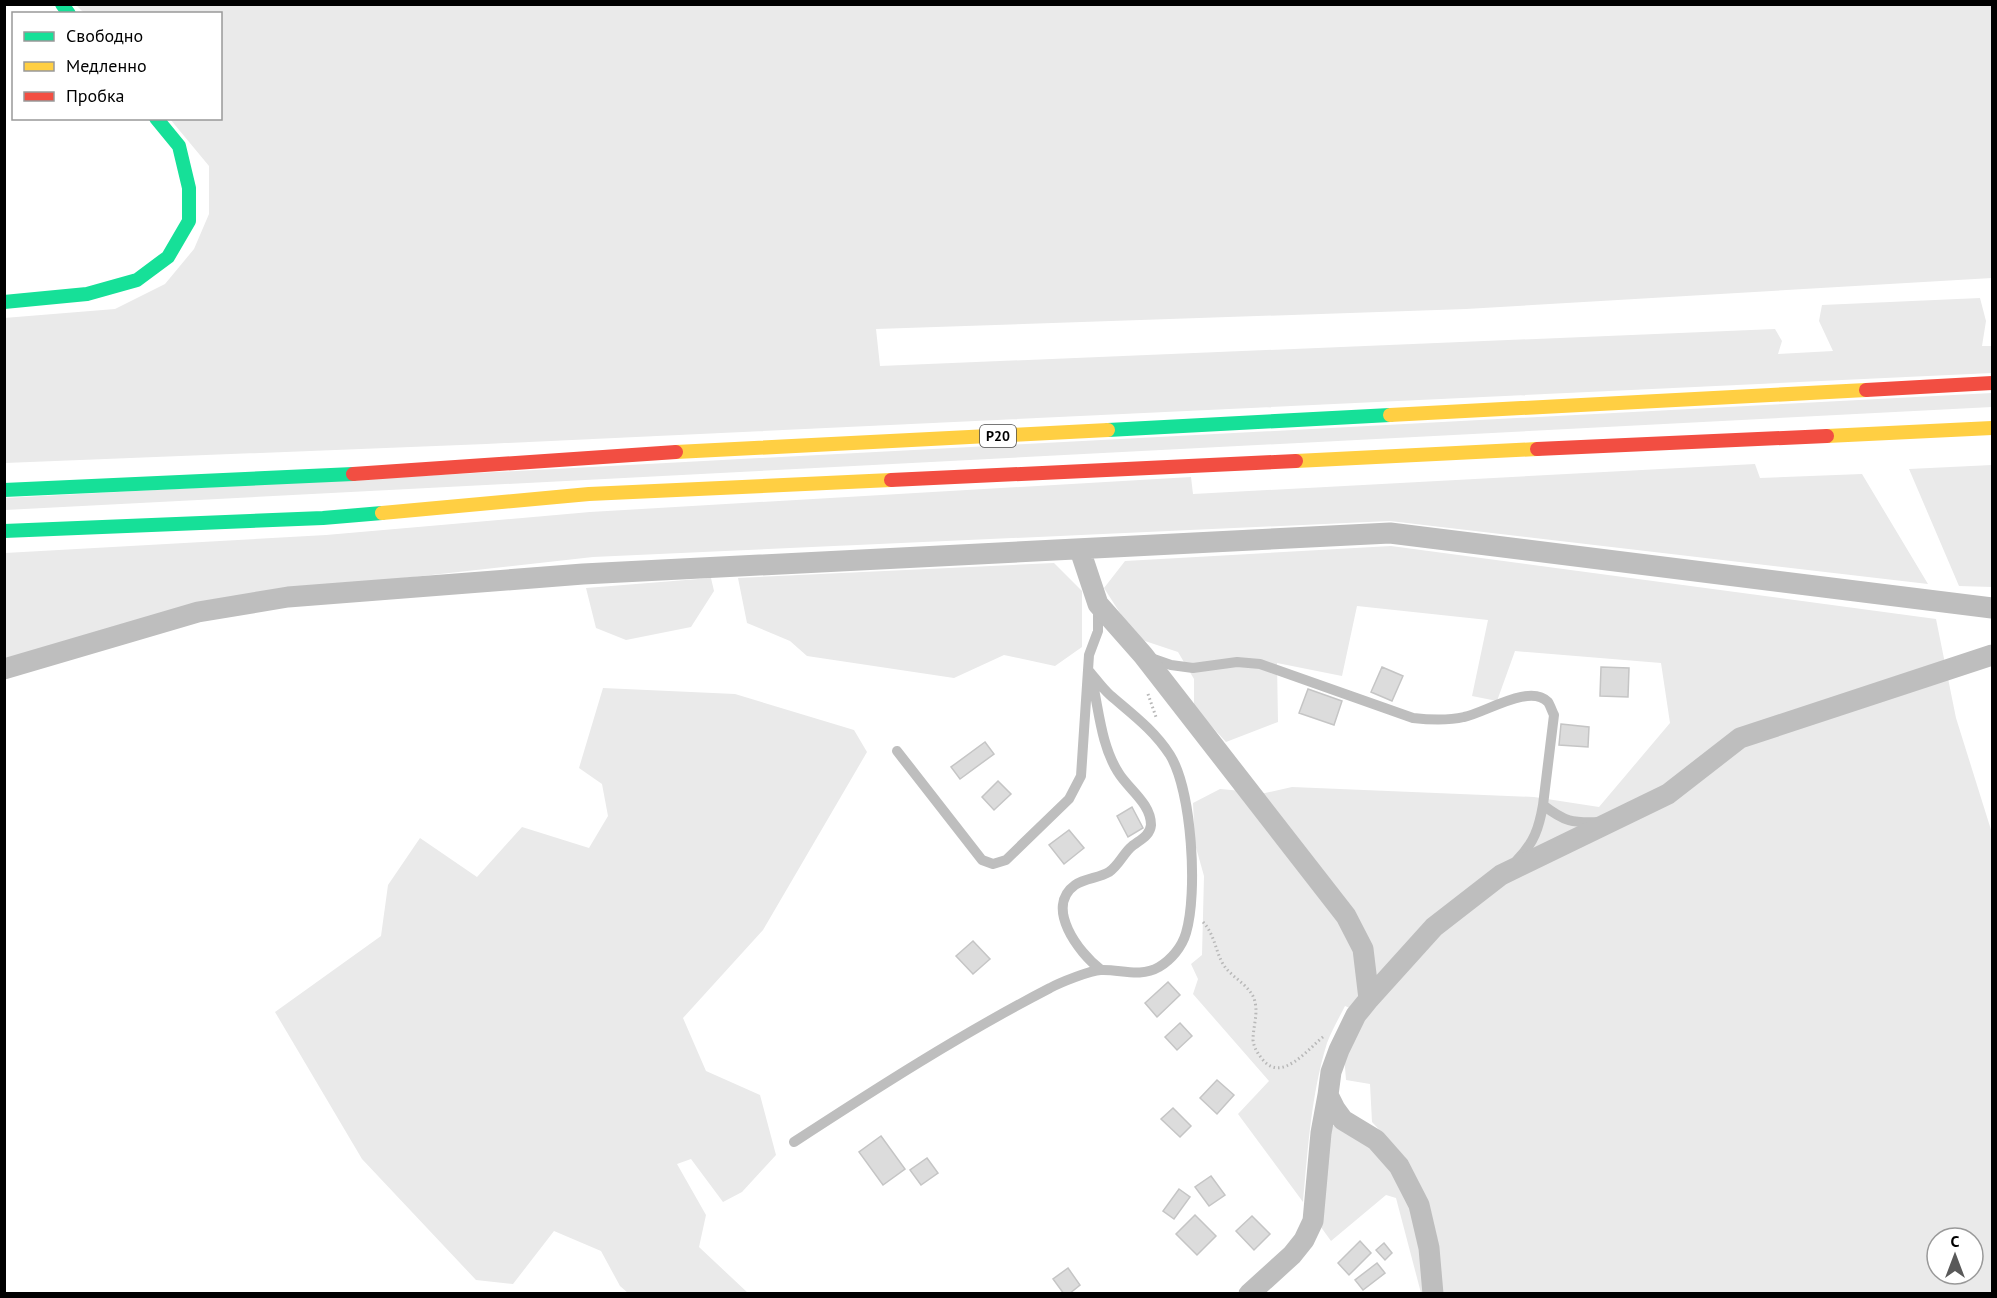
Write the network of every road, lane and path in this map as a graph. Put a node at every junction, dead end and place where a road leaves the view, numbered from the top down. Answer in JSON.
{"nodes":[{"id":1,"x":158,"y":120,"type":"edge"},
{"id":2,"x":4,"y":302,"type":"edge"},
{"id":3,"x":1992,"y":383,"type":"edge"},
{"id":4,"x":1992,"y":428,"type":"edge"},
{"id":5,"x":4,"y":490,"type":"edge"},
{"id":6,"x":4,"y":531,"type":"edge"},
{"id":7,"x":1080,"y":550,"type":"junction"},
{"id":8,"x":1098,"y":604,"type":"junction"},
{"id":9,"x":1992,"y":608,"type":"edge"},
{"id":10,"x":1143,"y":655,"type":"junction"},
{"id":11,"x":1992,"y":655,"type":"edge"},
{"id":12,"x":4,"y":669,"type":"edge"},
{"id":13,"x":1089,"y":670,"type":"junction"},
{"id":14,"x":1148,"y":693,"type":"dead end"},
{"id":15,"x":1159,"y":724,"type":"dead end"},
{"id":16,"x":897,"y":751,"type":"dead end"},
{"id":17,"x":1544,"y":805,"type":"junction"},
{"id":18,"x":1611,"y":821,"type":"junction"},
{"id":19,"x":1501,"y":875,"type":"junction"},
{"id":20,"x":1191,"y":911,"type":"junction"},
{"id":21,"x":1100,"y":969,"type":"junction"},
{"id":22,"x":1369,"y":999,"type":"junction"},
{"id":23,"x":1328,"y":1033,"type":"dead end"},
{"id":24,"x":1328,"y":1095,"type":"junction"},
{"id":25,"x":794,"y":1142,"type":"dead end"},
{"id":26,"x":1249,"y":1293,"type":"edge"},
{"id":27,"x":1433,"y":1293,"type":"edge"}],
"edges":[{"from":1,"to":2,"type":"main road"},
{"from":3,"to":5,"type":"main road","number":"Р20"},
{"from":4,"to":6,"type":"main road"},
{"from":7,"to":8,"type":"street"},
{"from":7,"to":9,"type":"street"},
{"from":7,"to":12,"type":"street"},
{"from":8,"to":10,"type":"street"},
{"from":8,"to":13,"type":"lane"},
{"from":10,"to":17,"type":"lane"},
{"from":10,"to":22,"type":"street"},
{"from":11,"to":18,"type":"street"},
{"from":13,"to":16,"type":"lane"},
{"from":13,"to":20,"type":"lane"},
{"from":13,"to":21,"type":"lane"},
{"from":14,"to":15,"type":"path"},
{"from":17,"to":18,"type":"lane"},
{"from":17,"to":19,"type":"lane"},
{"from":18,"to":19,"type":"street"},
{"from":19,"to":22,"type":"street"},
{"from":20,"to":21,"type":"lane"},
{"from":20,"to":23,"type":"path"},
{"from":21,"to":25,"type":"lane"},
{"from":22,"to":24,"type":"street"},
{"from":24,"to":26,"type":"street"},
{"from":24,"to":27,"type":"street"}]}
